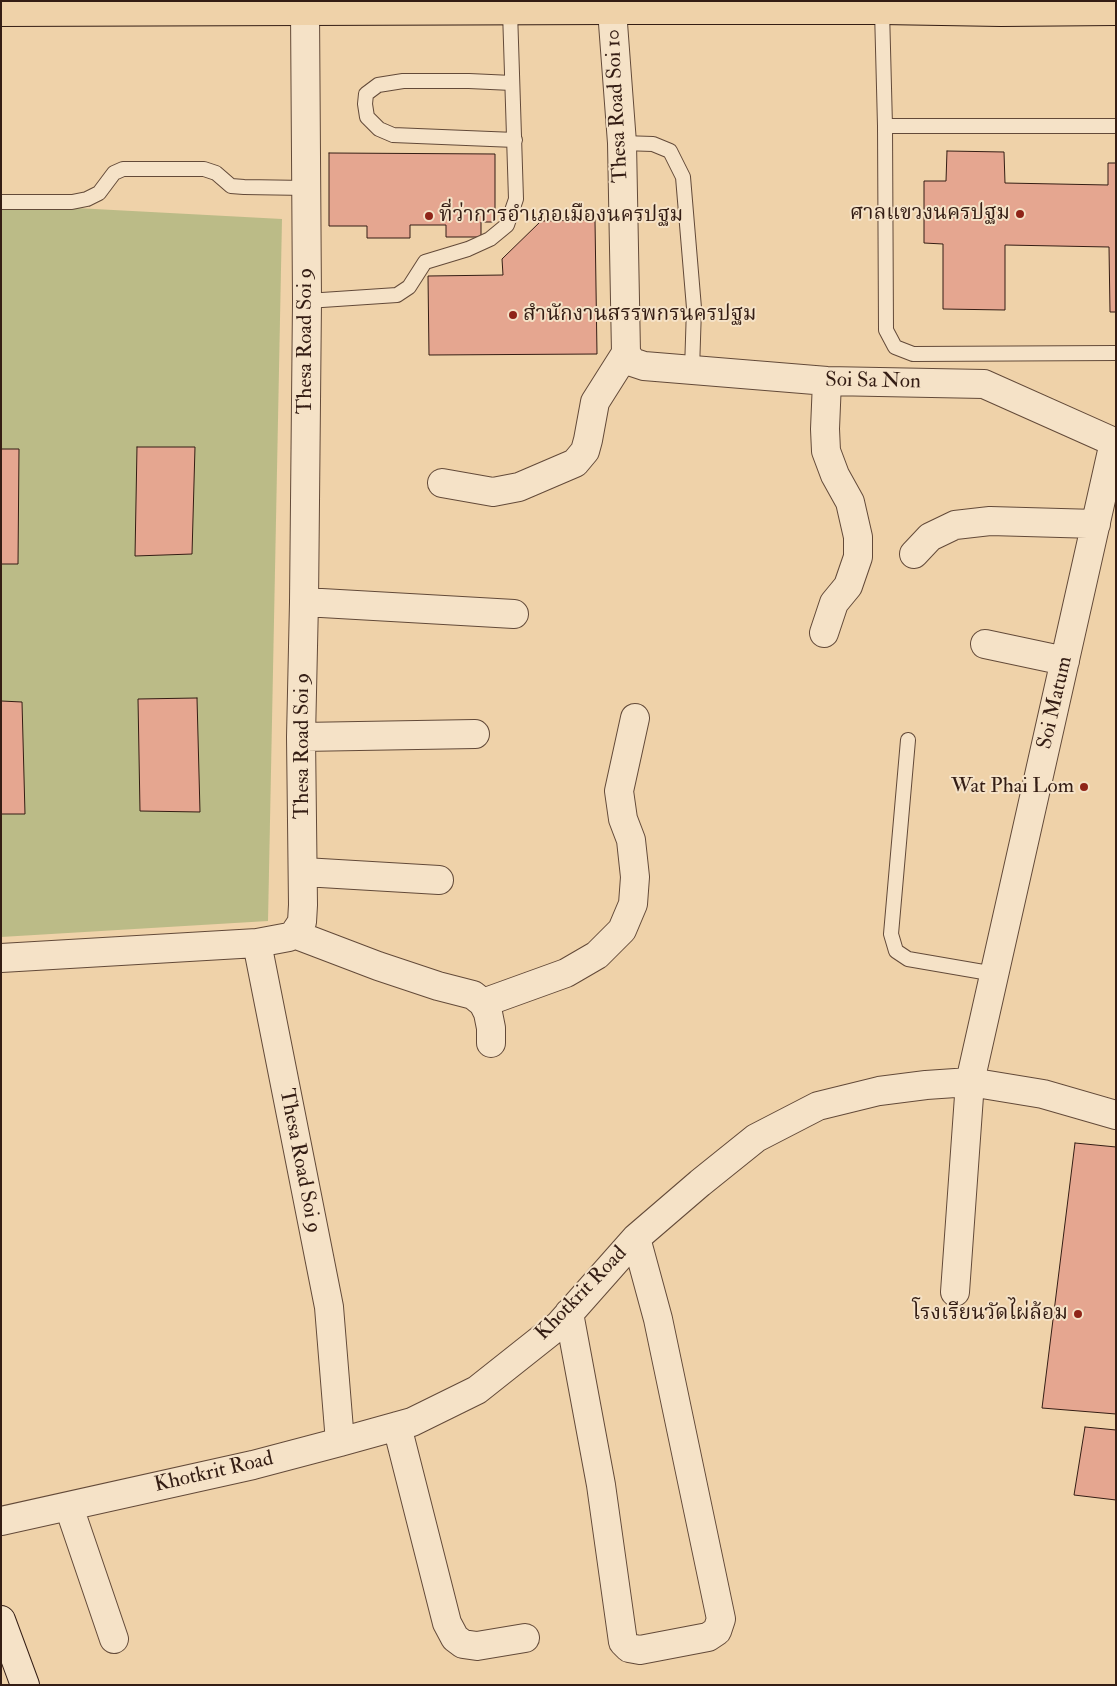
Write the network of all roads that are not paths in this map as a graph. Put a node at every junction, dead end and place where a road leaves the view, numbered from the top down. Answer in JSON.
{"nodes":[{"id":1,"x":81,"y":6,"type":"edge"},
{"id":2,"x":338,"y":6,"type":"edge"},
{"id":3,"x":752,"y":6,"type":"edge"},
{"id":4,"x":1001,"y":6,"type":"edge"},
{"id":5,"x":612,"y":10,"type":"junction"},
{"id":6,"x":882,"y":10,"type":"junction"},
{"id":7,"x":305,"y":11,"type":"junction"},
{"id":8,"x":510,"y":11,"type":"junction"},
{"id":9,"x":1116,"y":11,"type":"edge"},
{"id":10,"x":1,"y":12,"type":"edge"},
{"id":11,"x":512,"y":83,"type":"junction"},
{"id":12,"x":885,"y":126,"type":"junction"},
{"id":13,"x":1116,"y":126,"type":"edge"},
{"id":14,"x":515,"y":140,"type":"junction"},
{"id":15,"x":622,"y":142,"type":"junction"},
{"id":16,"x":306,"y":188,"type":"junction"},
{"id":17,"x":1,"y":202,"type":"edge"},
{"id":18,"x":307,"y":301,"type":"junction"},
{"id":19,"x":626,"y":353,"type":"junction"},
{"id":20,"x":1116,"y":353,"type":"edge"},
{"id":21,"x":692,"y":370,"type":"junction"},
{"id":22,"x":827,"y":381,"type":"junction"},
{"id":23,"x":1115,"y":442,"type":"edge"},
{"id":24,"x":442,"y":483,"type":"dead end"},
{"id":25,"x":1096,"y":524,"type":"junction"},
{"id":26,"x":914,"y":554,"type":"dead end"},
{"id":27,"x":304,"y":602,"type":"junction"},
{"id":28,"x":514,"y":614,"type":"dead end"},
{"id":29,"x":824,"y":634,"type":"dead end"},
{"id":30,"x":984,"y":644,"type":"dead end"},
{"id":31,"x":1066,"y":661,"type":"junction"},
{"id":32,"x":635,"y":718,"type":"dead end"},
{"id":33,"x":475,"y":734,"type":"dead end"},
{"id":34,"x":301,"y":737,"type":"junction"},
{"id":35,"x":908,"y":740,"type":"dead end"},
{"id":36,"x":304,"y":872,"type":"junction"},
{"id":37,"x":439,"y":880,"type":"dead end"},
{"id":38,"x":294,"y":934,"type":"junction"},
{"id":39,"x":257,"y":943,"type":"junction"},
{"id":40,"x":1,"y":958,"type":"edge"},
{"id":41,"x":995,"y":974,"type":"junction"},
{"id":42,"x":483,"y":1003,"type":"junction"},
{"id":43,"x":491,"y":1043,"type":"dead end"},
{"id":44,"x":970,"y":1082,"type":"junction"},
{"id":45,"x":1116,"y":1115,"type":"edge"},
{"id":46,"x":636,"y":1238,"type":"junction"},
{"id":47,"x":955,"y":1292,"type":"dead end"},
{"id":48,"x":569,"y":1313,"type":"junction"},
{"id":49,"x":397,"y":1426,"type":"junction"},
{"id":50,"x":340,"y":1442,"type":"junction"},
{"id":51,"x":69,"y":1507,"type":"junction"},
{"id":52,"x":1,"y":1521,"type":"edge"},
{"id":53,"x":1,"y":1620,"type":"edge"},
{"id":54,"x":114,"y":1638,"type":"dead end"},
{"id":55,"x":525,"y":1638,"type":"dead end"},
{"id":56,"x":25,"y":1685,"type":"edge"}],
"edges":[{"from":1,"to":7,"type":"main road"},
{"from":1,"to":10,"type":"main road"},
{"from":2,"to":7,"type":"main road"},
{"from":2,"to":8,"type":"main road"},
{"from":3,"to":5,"type":"main road"},
{"from":3,"to":6,"type":"main road"},
{"from":4,"to":6,"type":"main road"},
{"from":4,"to":9,"type":"main road"},
{"from":5,"to":8,"type":"main road"},
{"from":5,"to":15,"type":"street","name":"Thesa Road Soi 10"},
{"from":6,"to":12,"type":"lane"},
{"from":7,"to":16,"type":"street","name":"Thesa Road Soi 9"},
{"from":8,"to":11,"type":"lane"},
{"from":11,"to":14,"type":"lane"},
{"from":11,"to":14,"type":"lane"},
{"from":12,"to":13,"type":"lane"},
{"from":12,"to":20,"type":"lane"},
{"from":14,"to":18,"type":"lane"},
{"from":15,"to":19,"type":"street","name":"Thesa Road Soi 10"},
{"from":15,"to":21,"type":"lane"},
{"from":16,"to":17,"type":"lane"},
{"from":16,"to":18,"type":"street","name":"Thesa Road Soi 9"},
{"from":18,"to":27,"type":"street","name":"Thesa Road Soi 9"},
{"from":19,"to":21,"type":"street","name":"Soi Sa Non"},
{"from":19,"to":24,"type":"street"},
{"from":21,"to":22,"type":"street","name":"Soi Sa Non"},
{"from":22,"to":23,"type":"street","name":"Soi Sa Non"},
{"from":22,"to":29,"type":"street"},
{"from":23,"to":25,"type":"street","name":"Soi Matum"},
{"from":25,"to":26,"type":"street"},
{"from":25,"to":31,"type":"street","name":"Soi Matum"},
{"from":27,"to":28,"type":"street"},
{"from":27,"to":34,"type":"street","name":"Thesa Road Soi 9"},
{"from":30,"to":31,"type":"street"},
{"from":31,"to":41,"type":"street","name":"Soi Matum"},
{"from":32,"to":42,"type":"street"},
{"from":33,"to":34,"type":"street"},
{"from":34,"to":36,"type":"street","name":"Thesa Road Soi 9"},
{"from":35,"to":41,"type":"lane"},
{"from":36,"to":37,"type":"street"},
{"from":36,"to":38,"type":"street","name":"Thesa Road Soi 9"},
{"from":38,"to":39,"type":"street"},
{"from":38,"to":42,"type":"street"},
{"from":39,"to":40,"type":"street"},
{"from":39,"to":50,"type":"street","name":"Thesa Road Soi 9"},
{"from":41,"to":44,"type":"street","name":"Soi Matum"},
{"from":42,"to":43,"type":"street"},
{"from":44,"to":45,"type":"street","name":"Khotkrit Road"},
{"from":44,"to":46,"type":"street","name":"Khotkrit Road"},
{"from":44,"to":47,"type":"street","name":"Soi Matum"},
{"from":46,"to":48,"type":"street","name":"Khotkrit Road"},
{"from":46,"to":48,"type":"street"},
{"from":48,"to":49,"type":"street","name":"Khotkrit Road"},
{"from":49,"to":50,"type":"street","name":"Khotkrit Road"},
{"from":49,"to":55,"type":"street"},
{"from":50,"to":51,"type":"street","name":"Khotkrit Road"},
{"from":51,"to":52,"type":"street","name":"Khotkrit Road"},
{"from":51,"to":54,"type":"street"},
{"from":53,"to":56,"type":"street"}]}
